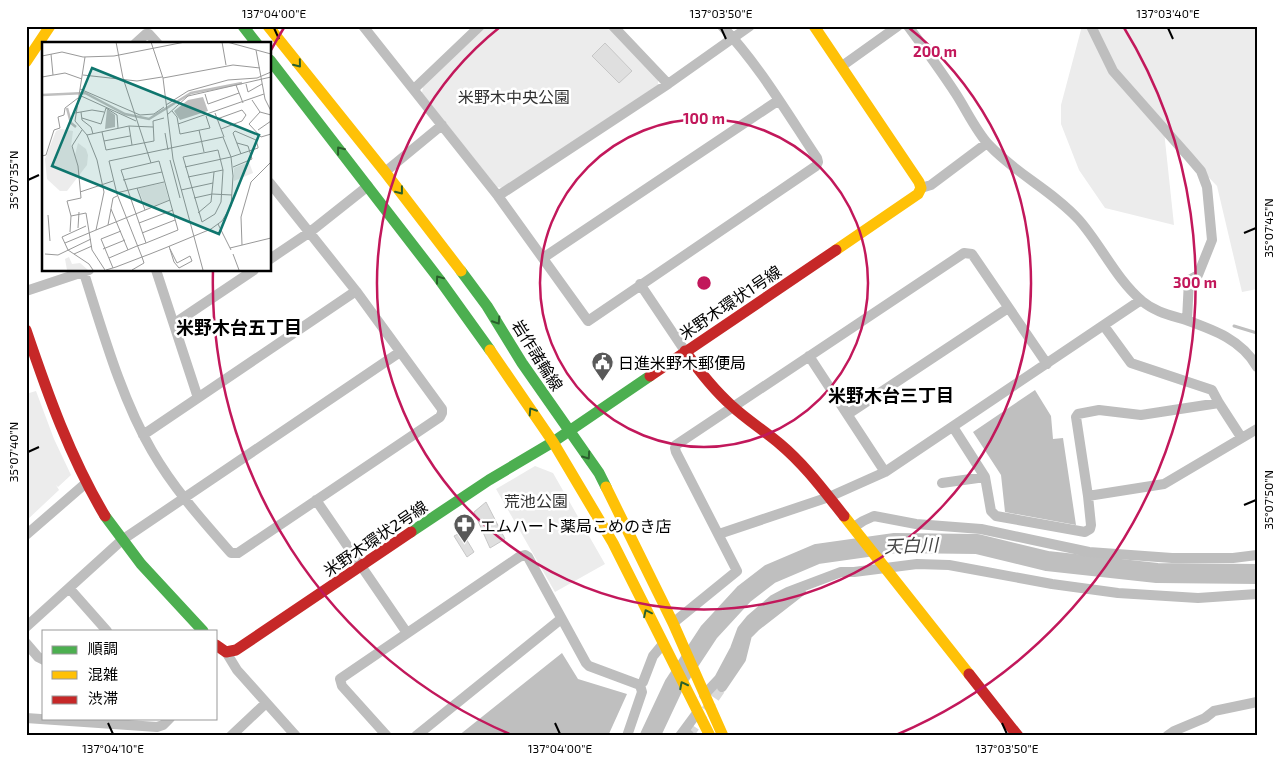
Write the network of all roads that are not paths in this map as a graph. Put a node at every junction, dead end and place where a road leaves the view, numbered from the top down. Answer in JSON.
{"nodes":[{"id":1,"x":50,"y":26,"type":"edge"},
{"id":2,"x":244,"y":26,"type":"edge"},
{"id":3,"x":268,"y":26,"type":"edge"},
{"id":4,"x":480,"y":26,"type":"edge"},
{"id":5,"x":614,"y":26,"type":"edge"},
{"id":6,"x":722,"y":26,"type":"edge"},
{"id":7,"x":750,"y":26,"type":"edge"},
{"id":8,"x":814,"y":26,"type":"edge"},
{"id":9,"x":898,"y":26,"type":"edge"},
{"id":10,"x":908,"y":26,"type":"edge"},
{"id":11,"x":1091,"y":26,"type":"edge"},
{"id":12,"x":369,"y":29,"type":"edge"},
{"id":13,"x":734,"y":39,"type":"junction"},
{"id":14,"x":137,"y":42,"type":"edge"},
{"id":15,"x":156,"y":42,"type":"edge"},
{"id":16,"x":256,"y":42,"type":"edge"},
{"id":17,"x":27,"y":60,"type":"edge"},
{"id":18,"x":271,"y":61,"type":"edge"},
{"id":19,"x":842,"y":66,"type":"junction"},
{"id":20,"x":668,"y":84,"type":"junction"},
{"id":21,"x":414,"y":89,"type":"junction"},
{"id":22,"x":778,"y":100,"type":"junction"},
{"id":23,"x":442,"y":125,"type":"junction"},
{"id":24,"x":987,"y":143,"type":"junction"},
{"id":25,"x":385,"y":172,"type":"junction"},
{"id":26,"x":271,"y":184,"type":"edge"},
{"id":27,"x":368,"y":186,"type":"junction"},
{"id":28,"x":921,"y":187,"type":"junction"},
{"id":29,"x":498,"y":196,"type":"junction"},
{"id":30,"x":310,"y":232,"type":"junction"},
{"id":31,"x":271,"y":258,"type":"edge"},
{"id":32,"x":543,"y":258,"type":"junction"},
{"id":33,"x":85,"y":271,"type":"edge"},
{"id":34,"x":156,"y":271,"type":"edge"},
{"id":35,"x":253,"y":271,"type":"edge"},
{"id":36,"x":640,"y":284,"type":"junction"},
{"id":37,"x":26,"y":291,"type":"edge"},
{"id":38,"x":356,"y":291,"type":"junction"},
{"id":39,"x":1141,"y":300,"type":"junction"},
{"id":40,"x":1008,"y":308,"type":"junction"},
{"id":41,"x":1187,"y":320,"type":"junction"},
{"id":42,"x":175,"y":323,"type":"junction"},
{"id":43,"x":1104,"y":326,"type":"junction"},
{"id":44,"x":26,"y":330,"type":"edge"},
{"id":45,"x":685,"y":351,"type":"junction"},
{"id":46,"x":400,"y":352,"type":"junction"},
{"id":47,"x":809,"y":356,"type":"junction"},
{"id":48,"x":1047,"y":364,"type":"junction"},
{"id":49,"x":1257,"y":367,"type":"edge"},
{"id":50,"x":198,"y":398,"type":"junction"},
{"id":51,"x":1219,"y":403,"type":"junction"},
{"id":52,"x":733,"y":407,"type":"junction"},
{"id":53,"x":848,"y":414,"type":"junction"},
{"id":54,"x":953,"y":428,"type":"junction"},
{"id":55,"x":1257,"y":429,"type":"edge"},
{"id":56,"x":569,"y":431,"type":"junction"},
{"id":57,"x":143,"y":435,"type":"junction"},
{"id":58,"x":1241,"y":437,"type":"junction"},
{"id":59,"x":553,"y":442,"type":"junction"},
{"id":60,"x":885,"y":472,"type":"junction"},
{"id":61,"x":985,"y":477,"type":"junction"},
{"id":62,"x":86,"y":483,"type":"junction"},
{"id":63,"x":942,"y":483,"type":"dead end"},
{"id":64,"x":1088,"y":496,"type":"junction"},
{"id":65,"x":829,"y":497,"type":"junction"},
{"id":66,"x":184,"y":499,"type":"junction"},
{"id":67,"x":316,"y":500,"type":"junction"},
{"id":68,"x":856,"y":529,"type":"junction"},
{"id":69,"x":719,"y":534,"type":"junction"},
{"id":70,"x":26,"y":536,"type":"edge"},
{"id":71,"x":122,"y":540,"type":"junction"},
{"id":72,"x":1257,"y":555,"type":"edge"},
{"id":73,"x":362,"y":567,"type":"junction"},
{"id":74,"x":887,"y":568,"type":"junction"},
{"id":75,"x":808,"y":586,"type":"junction"},
{"id":76,"x":69,"y":588,"type":"junction"},
{"id":77,"x":1257,"y":594,"type":"edge"},
{"id":78,"x":561,"y":619,"type":"junction"},
{"id":79,"x":672,"y":623,"type":"junction"},
{"id":80,"x":26,"y":627,"type":"edge"},
{"id":81,"x":106,"y":630,"type":"edge"},
{"id":82,"x":202,"y":630,"type":"edge"},
{"id":83,"x":407,"y":633,"type":"junction"},
{"id":84,"x":26,"y":643,"type":"edge"},
{"id":85,"x":663,"y":644,"type":"junction"},
{"id":86,"x":221,"y":648,"type":"edge"},
{"id":87,"x":42,"y":659,"type":"edge"},
{"id":88,"x":640,"y":685,"type":"junction"},
{"id":89,"x":722,"y":687,"type":"tunnel mouth"},
{"id":90,"x":703,"y":692,"type":"junction"},
{"id":91,"x":1257,"y":702,"type":"edge"},
{"id":92,"x":266,"y":703,"type":"junction"},
{"id":93,"x":698,"y":712,"type":"junction"},
{"id":94,"x":26,"y":718,"type":"edge"},
{"id":95,"x":42,"y":719,"type":"edge"},
{"id":96,"x":55,"y":720,"type":"edge"},
{"id":97,"x":168,"y":720,"type":"edge"},
{"id":98,"x":685,"y":735,"type":"edge"},
{"id":99,"x":231,"y":736,"type":"edge"},
{"id":100,"x":296,"y":736,"type":"edge"},
{"id":101,"x":387,"y":736,"type":"edge"},
{"id":102,"x":416,"y":736,"type":"edge"},
{"id":103,"x":627,"y":736,"type":"edge"},
{"id":104,"x":710,"y":736,"type":"edge"},
{"id":105,"x":723,"y":736,"type":"edge"},
{"id":106,"x":1018,"y":736,"type":"edge"},
{"id":107,"x":1167,"y":736,"type":"edge"}],
"edges":[{"from":1,"to":17,"type":"street"},
{"from":2,"to":16,"type":"street"},
{"from":3,"to":25,"type":"street","name":"岩作諸輪線","one_way":true},
{"from":4,"to":21,"type":"street"},
{"from":5,"to":20,"type":"street"},
{"from":6,"to":13,"type":"street"},
{"from":7,"to":13,"type":"street"},
{"from":8,"to":19,"type":"street"},
{"from":9,"to":19,"type":"street"},
{"from":10,"to":24,"type":"street"},
{"from":11,"to":41,"type":"street"},
{"from":12,"to":21,"type":"street"},
{"from":13,"to":20,"type":"street"},
{"from":13,"to":22,"type":"street"},
{"from":14,"to":15,"type":"street"},
{"from":27,"to":18,"type":"street","one_way":true},
{"from":19,"to":28,"type":"street"},
{"from":20,"to":29,"type":"street"},
{"from":21,"to":23,"type":"street"},
{"from":22,"to":32,"type":"street"},
{"from":22,"to":36,"type":"street"},
{"from":23,"to":25,"type":"street"},
{"from":23,"to":29,"type":"street"},
{"from":24,"to":28,"type":"street"},
{"from":24,"to":39,"type":"street"},
{"from":25,"to":56,"type":"street","name":"岩作諸輪線","one_way":true},
{"from":26,"to":30,"type":"street"},
{"from":27,"to":30,"type":"street"},
{"from":59,"to":27,"type":"street","one_way":true},
{"from":28,"to":45,"type":"street","name":"米野木環状1号線"},
{"from":29,"to":32,"type":"street"},
{"from":30,"to":31,"type":"street"},
{"from":30,"to":38,"type":"street"},
{"from":32,"to":36,"type":"street"},
{"from":33,"to":37,"type":"street"},
{"from":33,"to":57,"type":"street"},
{"from":34,"to":42,"type":"street"},
{"from":35,"to":42,"type":"street"},
{"from":36,"to":45,"type":"street"},
{"from":38,"to":46,"type":"street"},
{"from":38,"to":50,"type":"street"},
{"from":39,"to":41,"type":"street"},
{"from":39,"to":43,"type":"street"},
{"from":40,"to":47,"type":"street"},
{"from":40,"to":48,"type":"street"},
{"from":40,"to":53,"type":"street"},
{"from":41,"to":49,"type":"street"},
{"from":42,"to":50,"type":"street"},
{"from":43,"to":48,"type":"street"},
{"from":43,"to":51,"type":"street"},
{"from":44,"to":62,"type":"street"},
{"from":45,"to":52,"type":"street"},
{"from":45,"to":56,"type":"street","name":"米野木環状1号線"},
{"from":46,"to":66,"type":"street"},
{"from":46,"to":67,"type":"street"},
{"from":47,"to":52,"type":"street"},
{"from":47,"to":53,"type":"street"},
{"from":48,"to":54,"type":"street"},
{"from":50,"to":57,"type":"street"},
{"from":51,"to":58,"type":"street"},
{"from":51,"to":64,"type":"street"},
{"from":52,"to":65,"type":"street"},
{"from":52,"to":69,"type":"street"},
{"from":53,"to":60,"type":"street"},
{"from":54,"to":60,"type":"street"},
{"from":54,"to":61,"type":"street"},
{"from":55,"to":58,"type":"street"},
{"from":56,"to":59,"type":"street","name":"米野木環状1号線"},
{"from":56,"to":79,"type":"street","name":"岩作諸輪線","one_way":true},
{"from":57,"to":66,"type":"street"},
{"from":58,"to":64,"type":"street"},
{"from":59,"to":73,"type":"street","name":"米野木環状2号線"},
{"from":85,"to":59,"type":"street","one_way":true},
{"from":60,"to":65,"type":"street"},
{"from":61,"to":63,"type":"street"},
{"from":61,"to":64,"type":"street"},
{"from":62,"to":70,"type":"street"},
{"from":62,"to":71,"type":"street"},
{"from":65,"to":68,"type":"street"},
{"from":65,"to":69,"type":"street"},
{"from":66,"to":67,"type":"street"},
{"from":66,"to":71,"type":"street"},
{"from":67,"to":73,"type":"street"},
{"from":68,"to":72,"type":"street"},
{"from":68,"to":74,"type":"street"},
{"from":69,"to":79,"type":"street"},
{"from":71,"to":76,"type":"street"},
{"from":71,"to":82,"type":"street"},
{"from":73,"to":83,"type":"street"},
{"from":73,"to":86,"type":"street","name":"米野木環状2号線"},
{"from":74,"to":75,"type":"street"},
{"from":74,"to":77,"type":"street"},
{"from":74,"to":106,"type":"street"},
{"from":75,"to":89,"type":"street"},
{"from":75,"to":90,"type":"street"},
{"from":76,"to":80,"type":"street"},
{"from":76,"to":81,"type":"street"},
{"from":78,"to":83,"type":"street"},
{"from":78,"to":88,"type":"street"},
{"from":78,"to":102,"type":"street"},
{"from":79,"to":90,"type":"street","name":"岩作諸輪線"},
{"from":83,"to":101,"type":"street"},
{"from":84,"to":87,"type":"street"},
{"from":85,"to":88,"type":"street"},
{"from":93,"to":85,"type":"street","one_way":true},
{"from":86,"to":92,"type":"street"},
{"from":88,"to":103,"type":"street"},
{"from":90,"to":105,"type":"street","name":"岩作諸輪線"},
{"from":91,"to":107,"type":"street"},
{"from":92,"to":99,"type":"street"},
{"from":92,"to":100,"type":"street"},
{"from":93,"to":98,"type":"street"},
{"from":93,"to":104,"type":"street"},
{"from":94,"to":95,"type":"street"},
{"from":96,"to":97,"type":"street"}]}
